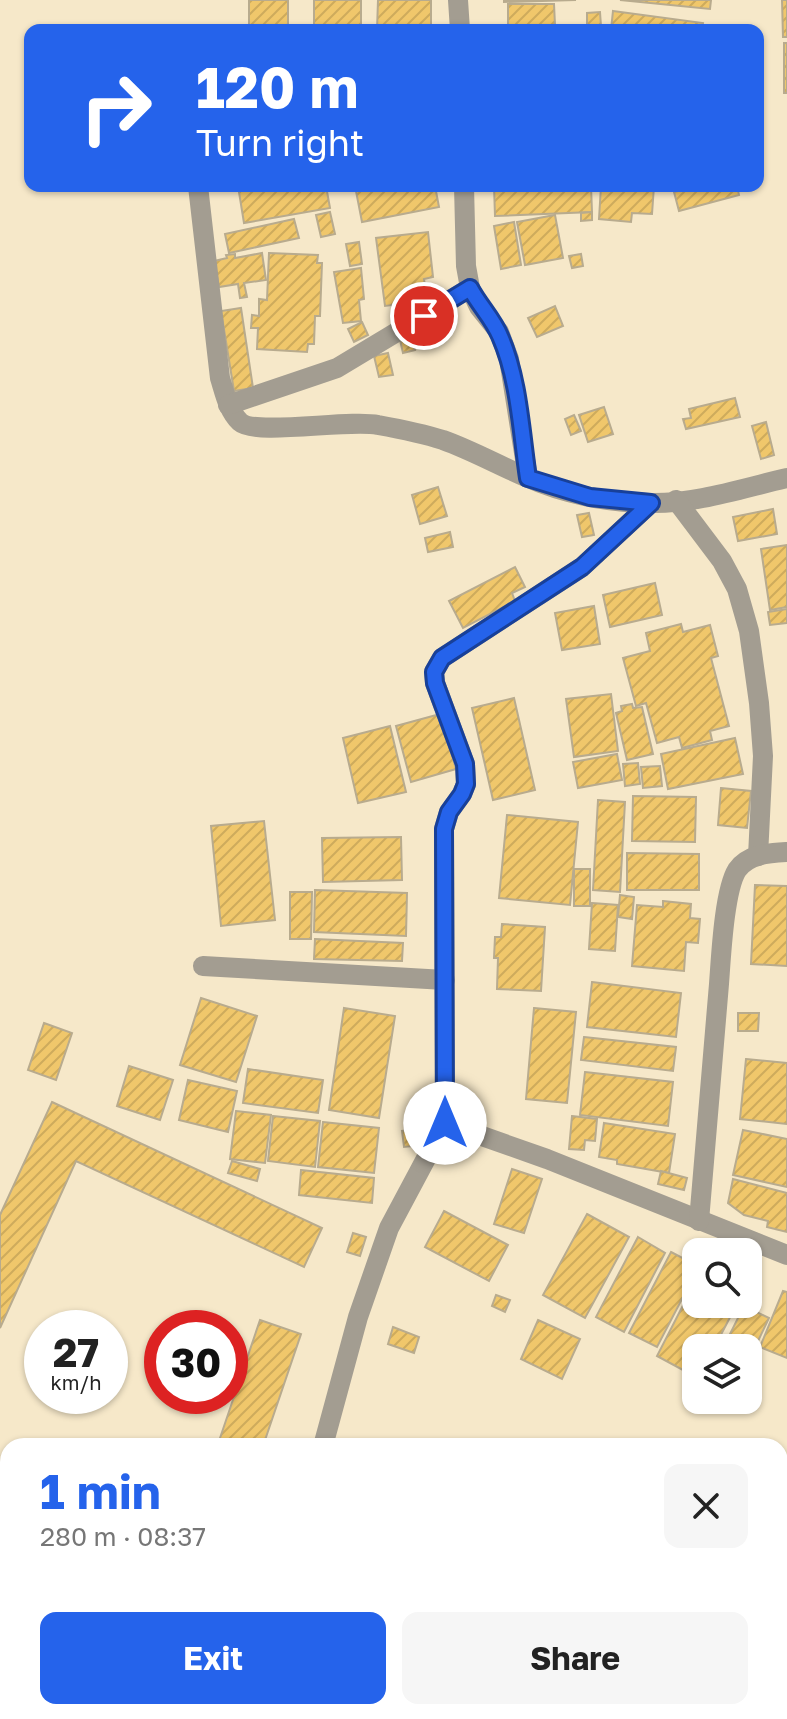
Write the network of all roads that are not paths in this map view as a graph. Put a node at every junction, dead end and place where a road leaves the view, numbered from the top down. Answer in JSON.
{"nodes":[{"id":1,"x":458,"y":0,"type":"edge"},
{"id":2,"x":460,"y":24,"type":"edge"},
{"id":3,"x":199,"y":192,"type":"edge"},
{"id":4,"x":464,"y":192,"type":"edge"},
{"id":5,"x":470,"y":288,"type":"junction"},
{"id":6,"x":228,"y":405,"type":"junction"},
{"id":7,"x":528,"y":478,"type":"junction"},
{"id":8,"x":787,"y":478,"type":"edge"},
{"id":9,"x":676,"y":500,"type":"junction"},
{"id":10,"x":651,"y":503,"type":"junction"},
{"id":11,"x":787,"y":852,"type":"edge"},
{"id":12,"x":758,"y":856,"type":"junction"},
{"id":13,"x":203,"y":966,"type":"dead end"},
{"id":14,"x":445,"y":980,"type":"junction"},
{"id":15,"x":445,"y":1123,"type":"junction"},
{"id":16,"x":699,"y":1221,"type":"junction"},
{"id":17,"x":787,"y":1255,"type":"edge"},
{"id":18,"x":325,"y":1438,"type":"edge"}],
"edges":[{"from":1,"to":2,"type":"street"},
{"from":3,"to":6,"type":"street"},
{"from":4,"to":5,"type":"street"},
{"from":5,"to":6,"type":"street"},
{"from":5,"to":7,"type":"street"},
{"from":6,"to":7,"type":"street"},
{"from":7,"to":10,"type":"street"},
{"from":8,"to":9,"type":"street"},
{"from":9,"to":10,"type":"street"},
{"from":9,"to":12,"type":"street"},
{"from":10,"to":14,"type":"street"},
{"from":11,"to":12,"type":"street"},
{"from":12,"to":16,"type":"street"},
{"from":13,"to":14,"type":"street"},
{"from":14,"to":15,"type":"street"},
{"from":15,"to":16,"type":"street"},
{"from":15,"to":18,"type":"street"},
{"from":16,"to":17,"type":"street"}]}
